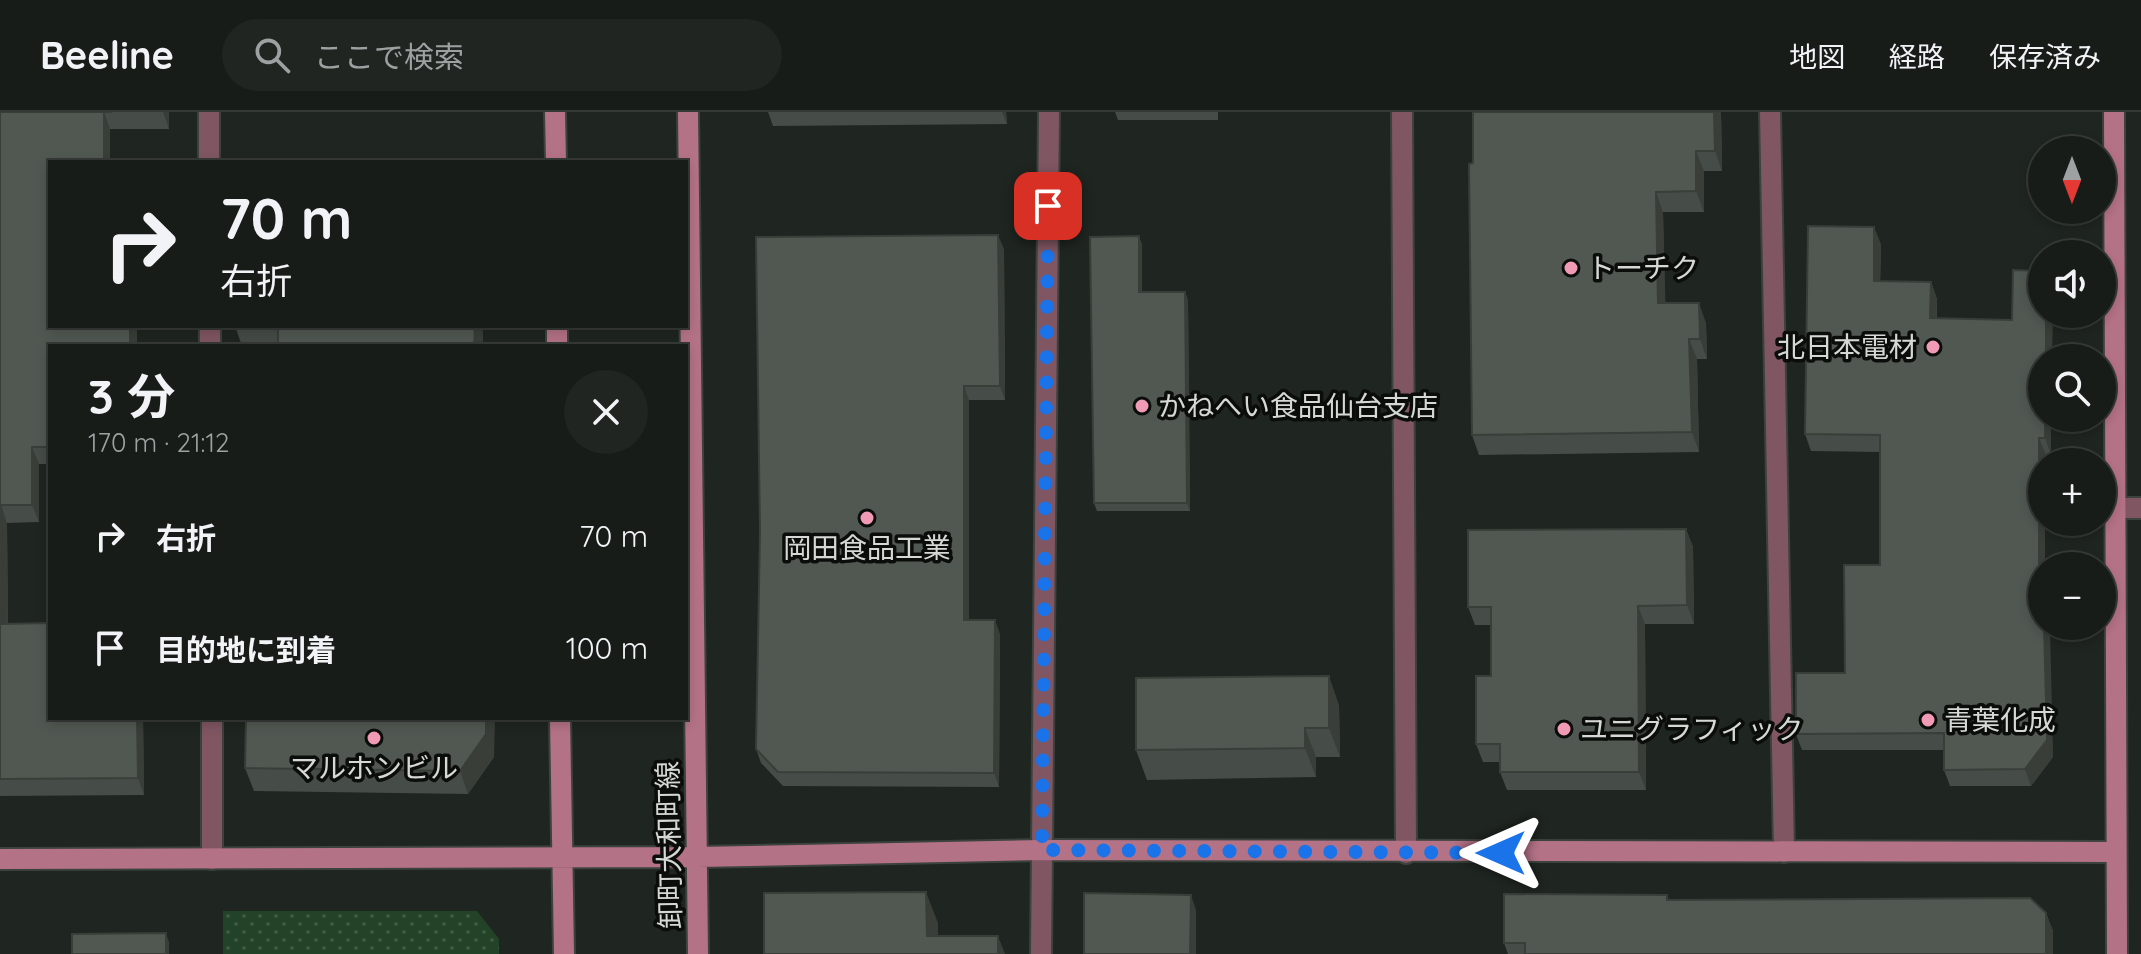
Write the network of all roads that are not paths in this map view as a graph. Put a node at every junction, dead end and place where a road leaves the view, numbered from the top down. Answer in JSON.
{"nodes":[{"id":1,"x":209,"y":112,"type":"edge"},
{"id":2,"x":555,"y":112,"type":"edge"},
{"id":3,"x":688,"y":112,"type":"edge"},
{"id":4,"x":1049,"y":112,"type":"edge"},
{"id":5,"x":1402,"y":112,"type":"edge"},
{"id":6,"x":1770,"y":112,"type":"edge"},
{"id":7,"x":2114,"y":112,"type":"edge"},
{"id":8,"x":209,"y":160,"type":"edge"},
{"id":9,"x":556,"y":160,"type":"edge"},
{"id":10,"x":2116,"y":448,"type":"edge"},
{"id":11,"x":2116,"y":508,"type":"edge"},
{"id":12,"x":2141,"y":508,"type":"edge"},
{"id":13,"x":2116,"y":536,"type":"edge"},
{"id":14,"x":212,"y":720,"type":"edge"},
{"id":15,"x":560,"y":720,"type":"edge"},
{"id":16,"x":1042,"y":850,"type":"junction"},
{"id":17,"x":1784,"y":852,"type":"junction"},
{"id":18,"x":2115,"y":852,"type":"junction"},
{"id":19,"x":1406,"y":853,"type":"junction"},
{"id":20,"x":697,"y":857,"type":"junction"},
{"id":21,"x":562,"y":858,"type":"junction"},
{"id":22,"x":0,"y":859,"type":"edge"},
{"id":23,"x":212,"y":859,"type":"junction"},
{"id":24,"x":564,"y":954,"type":"edge"},
{"id":25,"x":698,"y":954,"type":"edge"},
{"id":26,"x":1041,"y":954,"type":"edge"},
{"id":27,"x":2117,"y":954,"type":"edge"}],
"edges":[{"from":1,"to":8,"type":"street"},
{"from":2,"to":9,"type":"street"},
{"from":3,"to":20,"type":"street","name":"卸町大和町線"},
{"from":4,"to":16,"type":"street"},
{"from":5,"to":19,"type":"street"},
{"from":6,"to":17,"type":"street"},
{"from":7,"to":10,"type":"street"},
{"from":11,"to":12,"type":"street"},
{"from":13,"to":18,"type":"street"},
{"from":14,"to":23,"type":"street"},
{"from":15,"to":21,"type":"street"},
{"from":16,"to":19,"type":"street"},
{"from":16,"to":20,"type":"street"},
{"from":16,"to":26,"type":"street"},
{"from":17,"to":18,"type":"street"},
{"from":17,"to":19,"type":"street"},
{"from":18,"to":27,"type":"street"},
{"from":20,"to":21,"type":"street"},
{"from":20,"to":25,"type":"street","name":"卸町大和町線"},
{"from":21,"to":23,"type":"street"},
{"from":21,"to":24,"type":"street"},
{"from":22,"to":23,"type":"street"}]}
